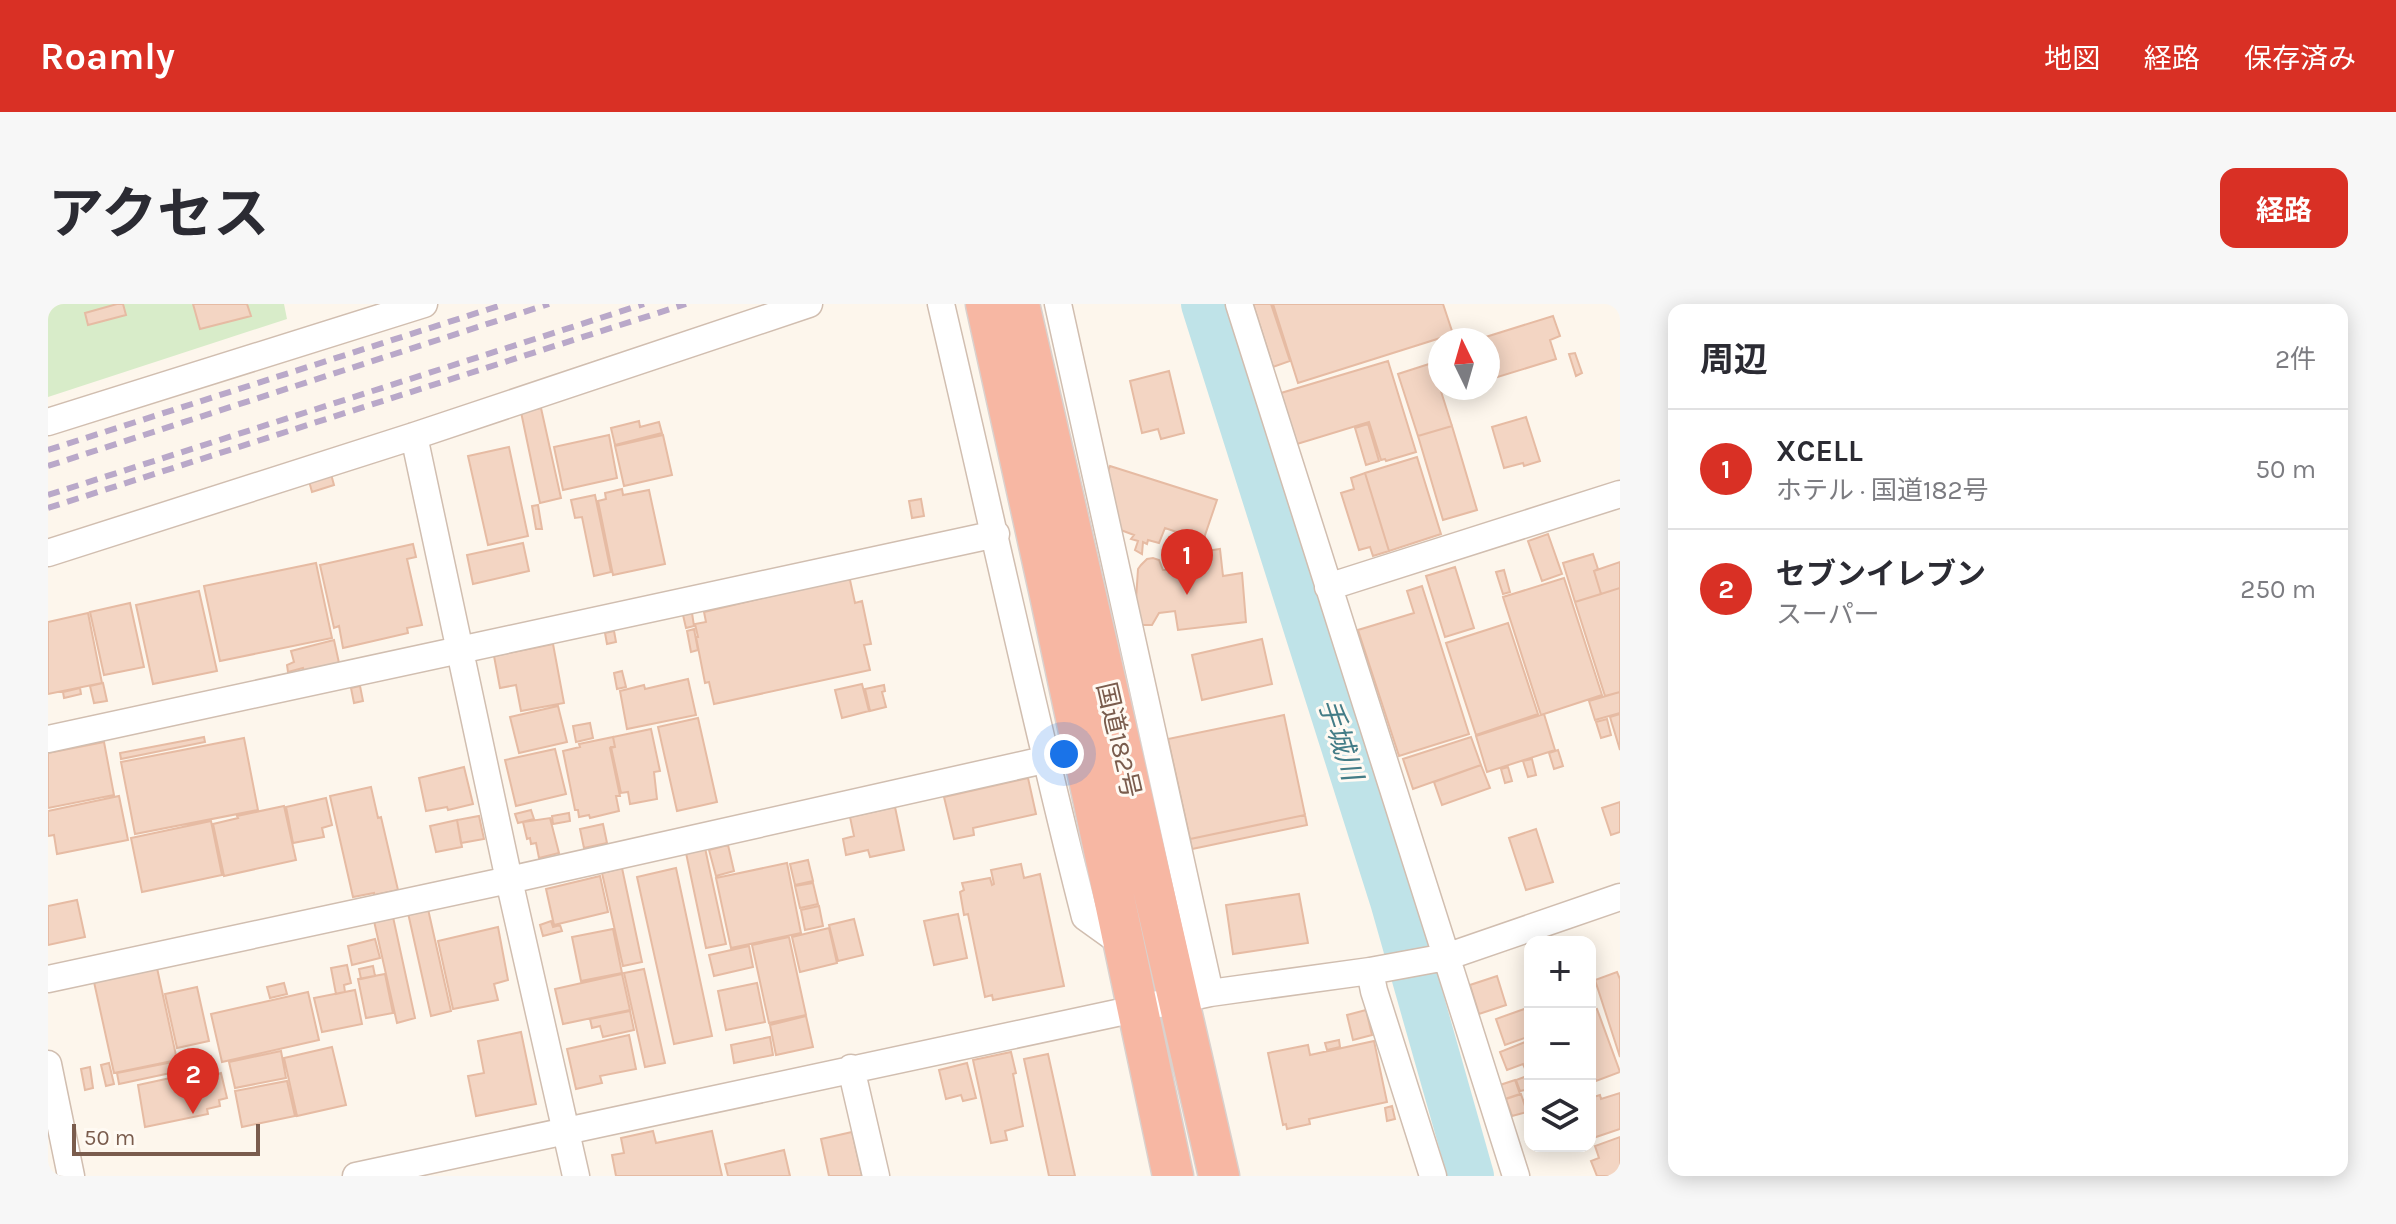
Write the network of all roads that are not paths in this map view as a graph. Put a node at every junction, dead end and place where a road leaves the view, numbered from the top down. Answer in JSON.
{"nodes":[{"id":1,"x":809,"y":304,"type":"edge"},
{"id":2,"x":941,"y":304,"type":"edge"},
{"id":3,"x":986,"y":304,"type":"edge"},
{"id":4,"x":1019,"y":304,"type":"edge"},
{"id":5,"x":1058,"y":304,"type":"edge"},
{"id":6,"x":1239,"y":304,"type":"edge"},
{"id":7,"x":417,"y":305,"type":"edge"},
{"id":8,"x":48,"y":422,"type":"edge"},
{"id":9,"x":414,"y":436,"type":"junction"},
{"id":10,"x":1620,"y":494,"type":"edge"},
{"id":11,"x":996,"y":534,"type":"junction"},
{"id":12,"x":48,"y":553,"type":"edge"},
{"id":13,"x":1066,"y":586,"type":"junction"},
{"id":14,"x":1328,"y":587,"type":"junction"},
{"id":15,"x":460,"y":651,"type":"junction"},
{"id":16,"x":48,"y":739,"type":"edge"},
{"id":17,"x":1044,"y":760,"type":"junction"},
{"id":18,"x":509,"y":880,"type":"junction"},
{"id":19,"x":1620,"y":897,"type":"edge"},
{"id":20,"x":1124,"y":945,"type":"junction"},
{"id":21,"x":1439,"y":958,"type":"junction"},
{"id":22,"x":1376,"y":970,"type":"junction"},
{"id":23,"x":48,"y":979,"type":"edge"},
{"id":24,"x":1194,"y":996,"type":"junction"},
{"id":25,"x":1137,"y":1008,"type":"junction"},
{"id":26,"x":48,"y":1064,"type":"edge"},
{"id":27,"x":851,"y":1068,"type":"junction"},
{"id":28,"x":566,"y":1131,"type":"junction"},
{"id":29,"x":71,"y":1176,"type":"edge"},
{"id":30,"x":356,"y":1176,"type":"edge"},
{"id":31,"x":576,"y":1176,"type":"edge"},
{"id":32,"x":876,"y":1176,"type":"edge"},
{"id":33,"x":1173,"y":1176,"type":"edge"},
{"id":34,"x":1219,"y":1176,"type":"edge"},
{"id":35,"x":1433,"y":1176,"type":"edge"},
{"id":36,"x":1516,"y":1176,"type":"edge"}],
"edges":[{"from":1,"to":9,"type":"street"},
{"from":2,"to":11,"type":"street"},
{"from":3,"to":13,"type":"highway","name":"国道182号"},
{"from":4,"to":13,"type":"highway","name":"国道182号"},
{"from":5,"to":24,"type":"street"},
{"from":6,"to":14,"type":"street"},
{"from":7,"to":8,"type":"street"},
{"from":9,"to":12,"type":"street"},
{"from":9,"to":15,"type":"street"},
{"from":10,"to":14,"type":"street"},
{"from":11,"to":15,"type":"street"},
{"from":11,"to":17,"type":"street"},
{"from":13,"to":20,"type":"highway","name":"国道182号"},
{"from":13,"to":24,"type":"highway","name":"国道182号"},
{"from":14,"to":21,"type":"street"},
{"from":15,"to":16,"type":"street"},
{"from":15,"to":18,"type":"street"},
{"from":17,"to":18,"type":"street"},
{"from":17,"to":20,"type":"street"},
{"from":18,"to":23,"type":"street"},
{"from":18,"to":28,"type":"street"},
{"from":19,"to":21,"type":"street"},
{"from":20,"to":25,"type":"highway","name":"国道182号"},
{"from":21,"to":22,"type":"street"},
{"from":21,"to":36,"type":"street"},
{"from":22,"to":24,"type":"street"},
{"from":22,"to":35,"type":"street"},
{"from":24,"to":25,"type":"street"},
{"from":24,"to":34,"type":"highway","name":"国道182号"},
{"from":25,"to":27,"type":"street"},
{"from":25,"to":33,"type":"highway","name":"国道182号"},
{"from":26,"to":29,"type":"street"},
{"from":27,"to":28,"type":"street"},
{"from":27,"to":32,"type":"street"},
{"from":28,"to":30,"type":"street"},
{"from":28,"to":31,"type":"street"}]}
